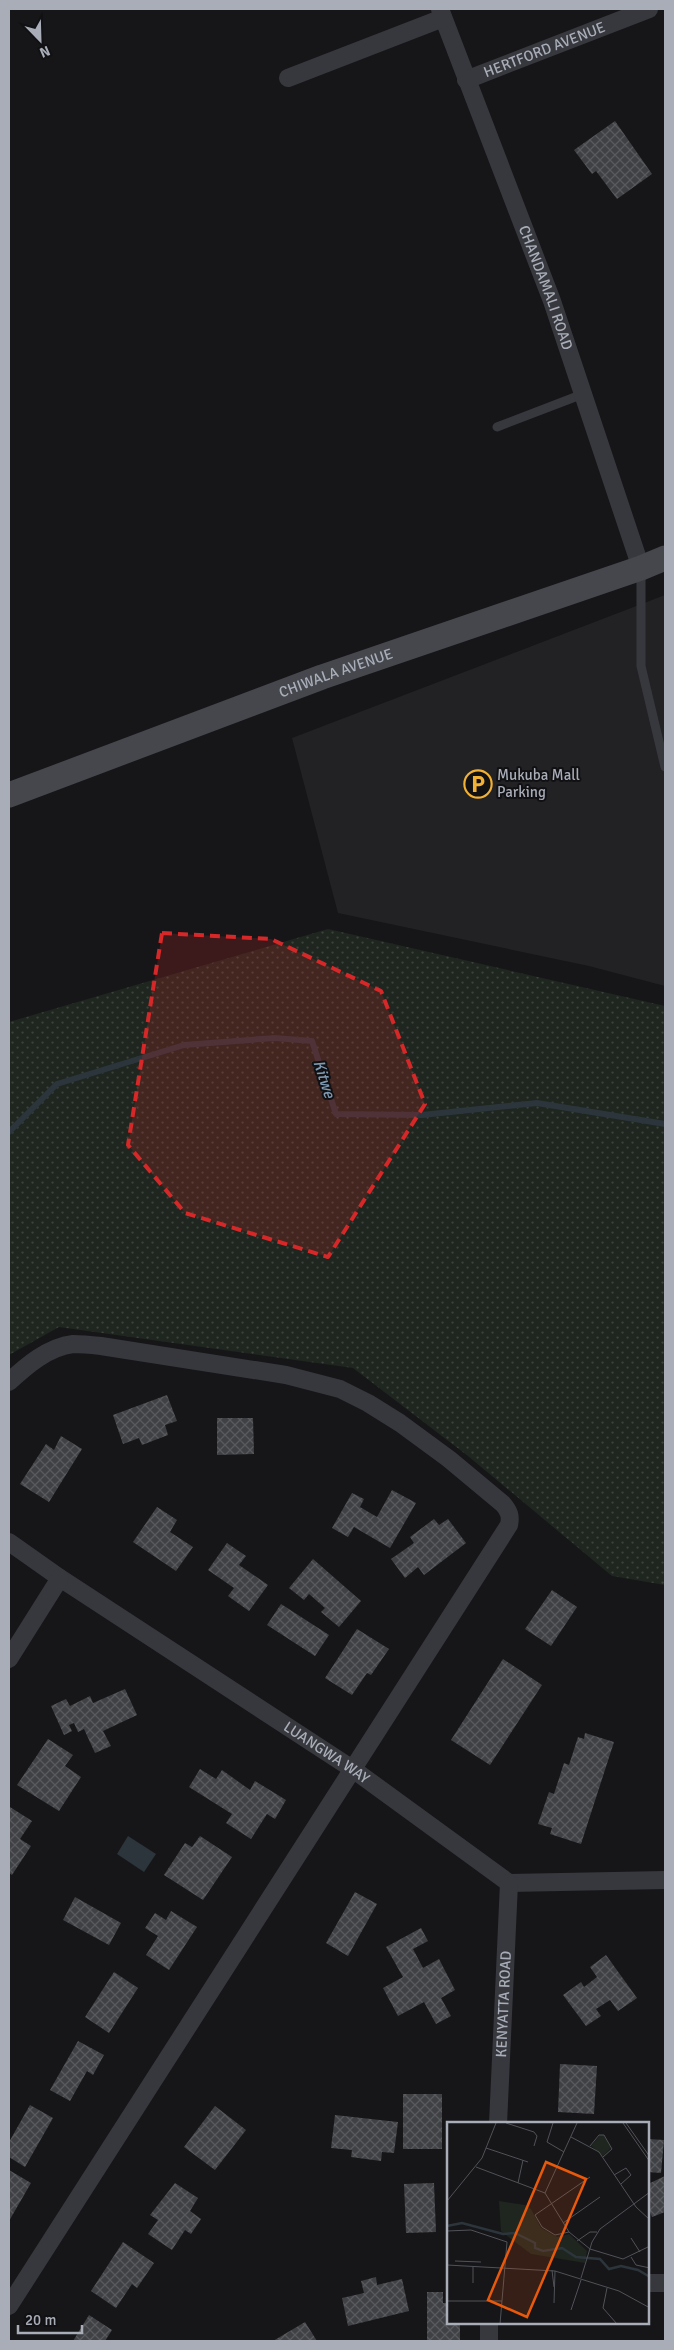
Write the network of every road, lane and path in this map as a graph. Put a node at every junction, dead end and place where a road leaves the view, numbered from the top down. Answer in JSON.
{"nodes":[{"id":1,"x":650,"y":9,"type":"edge"},
{"id":2,"x":442,"y":13,"type":"edge"},
{"id":3,"x":288,"y":78,"type":"dead end"},
{"id":4,"x":466,"y":80,"type":"junction"},
{"id":5,"x":583,"y":394,"type":"junction"},
{"id":6,"x":497,"y":427,"type":"dead end"},
{"id":7,"x":665,"y":558,"type":"edge"},
{"id":8,"x":641,"y":568,"type":"junction"},
{"id":9,"x":665,"y":767,"type":"edge"},
{"id":10,"x":9,"y":795,"type":"edge"},
{"id":11,"x":9,"y":1382,"type":"edge"},
{"id":12,"x":9,"y":1542,"type":"edge"},
{"id":13,"x":60,"y":1578,"type":"junction"},
{"id":14,"x":9,"y":1659,"type":"edge"},
{"id":15,"x":354,"y":1770,"type":"junction"},
{"id":16,"x":665,"y":1880,"type":"edge"},
{"id":17,"x":509,"y":1883,"type":"junction"},
{"id":18,"x":498,"y":2122,"type":"edge"},
{"id":19,"x":649,"y":2283,"type":"edge"},
{"id":20,"x":665,"y":2283,"type":"edge"},
{"id":21,"x":9,"y":2306,"type":"edge"},
{"id":22,"x":489,"y":2325,"type":"edge"},
{"id":23,"x":488,"y":2341,"type":"edge"}],
"edges":[{"from":1,"to":4,"type":"street","name":"HERTFORD AVENUE"},
{"from":2,"to":3,"type":"street"},
{"from":2,"to":4,"type":"street","name":"CHANDAMALI ROAD"},
{"from":4,"to":5,"type":"street","name":"CHANDAMALI ROAD"},
{"from":5,"to":6,"type":"lane"},
{"from":5,"to":8,"type":"street","name":"CHANDAMALI ROAD"},
{"from":7,"to":8,"type":"main road","name":"CHIWALA AVENUE"},
{"from":8,"to":9,"type":"lane"},
{"from":8,"to":10,"type":"main road","name":"CHIWALA AVENUE"},
{"from":11,"to":15,"type":"street"},
{"from":12,"to":13,"type":"street","name":"LUANGWA WAY"},
{"from":13,"to":14,"type":"street"},
{"from":13,"to":15,"type":"street","name":"LUANGWA WAY"},
{"from":15,"to":17,"type":"street","name":"LUANGWA WAY"},
{"from":15,"to":21,"type":"street"},
{"from":16,"to":17,"type":"street"},
{"from":17,"to":18,"type":"street","name":"KENYATTA ROAD"},
{"from":19,"to":20,"type":"street"},
{"from":22,"to":23,"type":"street"}]}
